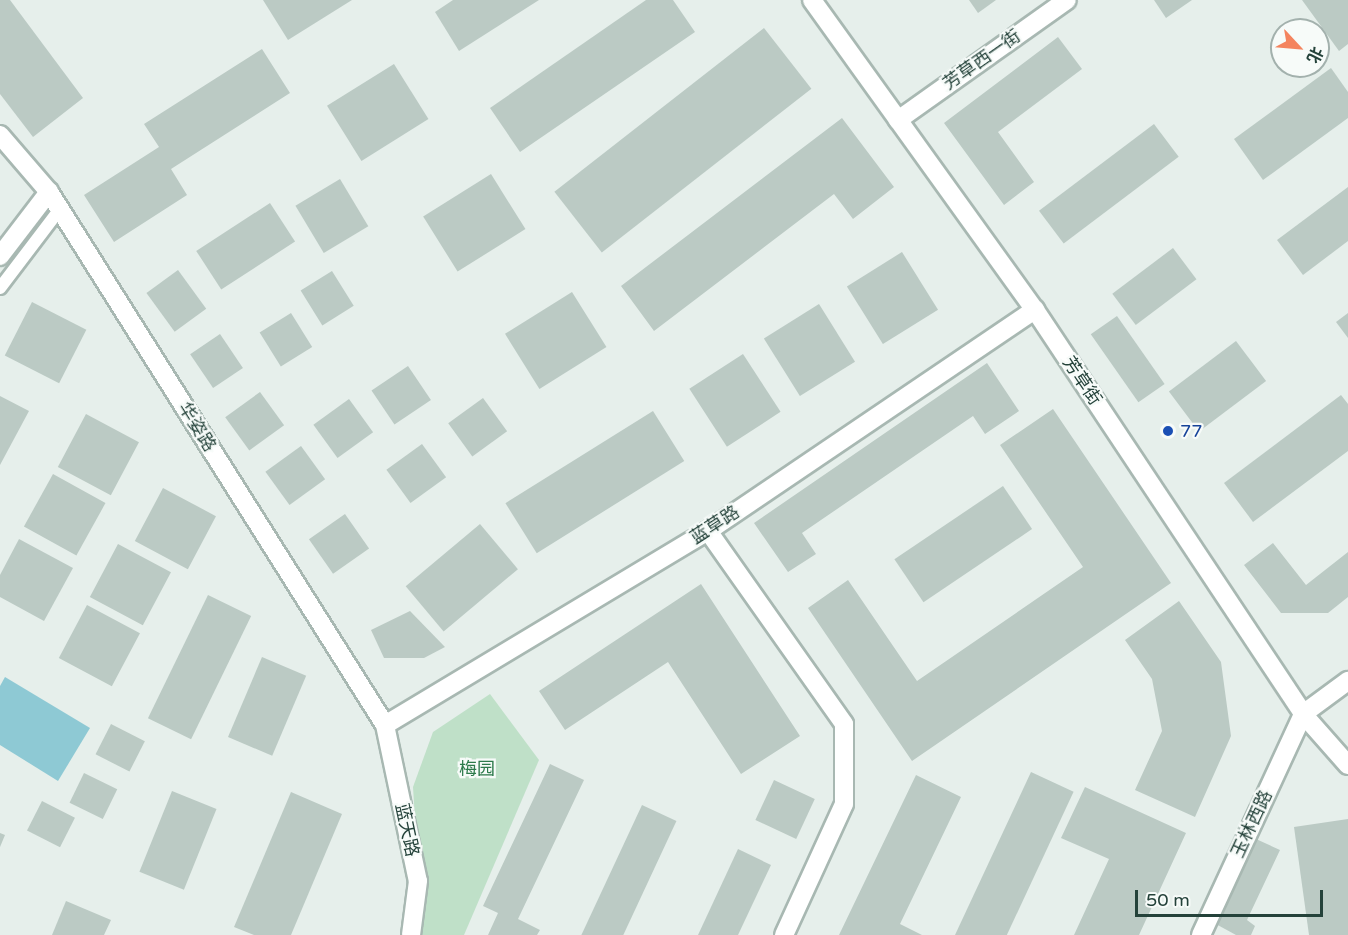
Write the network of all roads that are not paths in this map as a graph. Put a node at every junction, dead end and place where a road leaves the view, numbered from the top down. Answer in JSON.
{"nodes":[{"id":1,"x":812,"y":0,"type":"edge"},
{"id":2,"x":1067,"y":0,"type":"edge"},
{"id":3,"x":898,"y":120,"type":"junction"},
{"id":4,"x":0,"y":135,"type":"edge"},
{"id":5,"x":49,"y":192,"type":"junction"},
{"id":6,"x":60,"y":209,"type":"junction"},
{"id":7,"x":0,"y":256,"type":"edge"},
{"id":8,"x":0,"y":288,"type":"edge"},
{"id":9,"x":1035,"y":310,"type":"junction"},
{"id":10,"x":708,"y":531,"type":"junction"},
{"id":11,"x":1348,"y":681,"type":"edge"},
{"id":12,"x":1303,"y":714,"type":"junction"},
{"id":13,"x":385,"y":726,"type":"junction"},
{"id":14,"x":1348,"y":765,"type":"edge"},
{"id":15,"x":411,"y":935,"type":"edge"},
{"id":16,"x":784,"y":935,"type":"edge"},
{"id":17,"x":1201,"y":935,"type":"edge"}],
"edges":[{"from":1,"to":3,"type":"street","name":"芳草街"},
{"from":2,"to":3,"type":"street","name":"芳草西一街"},
{"from":3,"to":9,"type":"street","name":"芳草街"},
{"from":4,"to":5,"type":"street","name":"华姿路"},
{"from":5,"to":6,"type":"street","name":"华姿路"},
{"from":5,"to":7,"type":"street"},
{"from":6,"to":8,"type":"lane"},
{"from":6,"to":13,"type":"street","name":"华姿路"},
{"from":9,"to":10,"type":"street","name":"蓝草路"},
{"from":9,"to":12,"type":"street","name":"芳草街"},
{"from":10,"to":13,"type":"street","name":"蓝草路"},
{"from":10,"to":16,"type":"street"},
{"from":11,"to":12,"type":"street"},
{"from":12,"to":14,"type":"street","name":"芳草街"},
{"from":12,"to":17,"type":"street","name":"玉林西路"},
{"from":13,"to":15,"type":"street","name":"蓝天路"}]}
